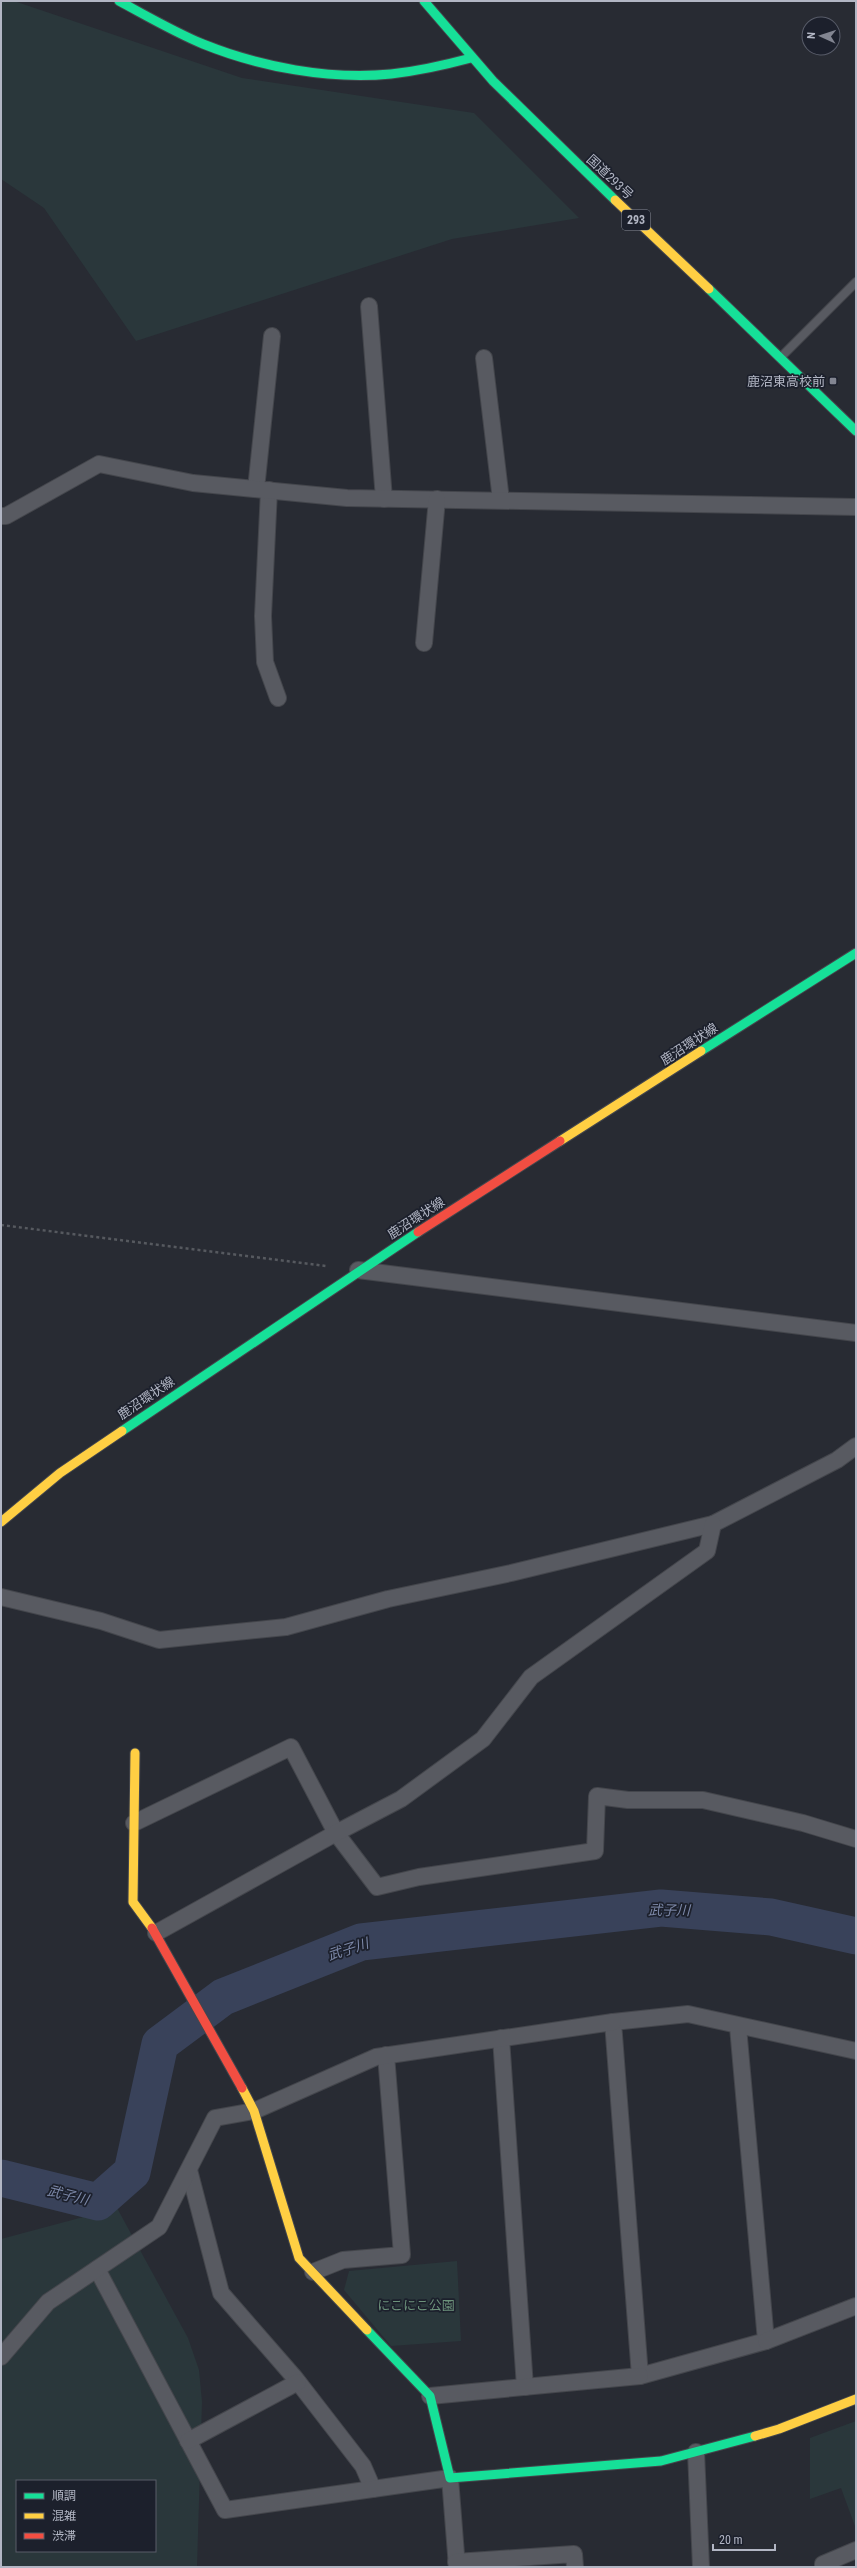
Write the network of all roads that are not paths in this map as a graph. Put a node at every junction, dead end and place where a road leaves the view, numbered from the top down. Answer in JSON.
{"nodes":[{"id":1,"x":119,"y":1,"type":"edge"},
{"id":2,"x":424,"y":1,"type":"edge"},
{"id":3,"x":471,"y":58,"type":"junction"},
{"id":4,"x":856,"y":282,"type":"edge"},
{"id":5,"x":369,"y":306,"type":"dead end"},
{"id":6,"x":272,"y":336,"type":"dead end"},
{"id":7,"x":781,"y":357,"type":"junction"},
{"id":8,"x":484,"y":358,"type":"dead end"},
{"id":9,"x":856,"y":431,"type":"edge"},
{"id":10,"x":262,"y":490,"type":"junction"},
{"id":11,"x":384,"y":499,"type":"junction"},
{"id":12,"x":437,"y":499,"type":"junction"},
{"id":13,"x":501,"y":500,"type":"junction"},
{"id":14,"x":856,"y":507,"type":"edge"},
{"id":15,"x":1,"y":516,"type":"edge"},
{"id":16,"x":424,"y":644,"type":"dead end"},
{"id":17,"x":278,"y":698,"type":"dead end"},
{"id":18,"x":856,"y":953,"type":"edge"},
{"id":19,"x":358,"y":1270,"type":"junction"},
{"id":20,"x":856,"y":1333,"type":"edge"},
{"id":21,"x":856,"y":1446,"type":"edge"},
{"id":22,"x":1,"y":1522,"type":"edge"},
{"id":23,"x":713,"y":1524,"type":"junction"},
{"id":24,"x":1,"y":1597,"type":"edge"},
{"id":25,"x":135,"y":1753,"type":"dead end"},
{"id":26,"x":134,"y":1822,"type":"junction"},
{"id":27,"x":336,"y":1833,"type":"junction"},
{"id":28,"x":856,"y":1838,"type":"edge"},
{"id":29,"x":156,"y":1933,"type":"junction"},
{"id":30,"x":614,"y":2022,"type":"junction"},
{"id":31,"x":738,"y":2027,"type":"junction"},
{"id":32,"x":501,"y":2038,"type":"junction"},
{"id":33,"x":856,"y":2051,"type":"edge"},
{"id":34,"x":386,"y":2055,"type":"junction"},
{"id":35,"x":254,"y":2111,"type":"junction"},
{"id":36,"x":189,"y":2170,"type":"junction"},
{"id":37,"x":97,"y":2269,"type":"junction"},
{"id":38,"x":313,"y":2272,"type":"junction"},
{"id":39,"x":856,"y":2306,"type":"edge"},
{"id":40,"x":766,"y":2341,"type":"junction"},
{"id":41,"x":1,"y":2357,"type":"edge"},
{"id":42,"x":640,"y":2376,"type":"junction"},
{"id":43,"x":298,"y":2382,"type":"junction"},
{"id":44,"x":525,"y":2387,"type":"junction"},
{"id":45,"x":430,"y":2396,"type":"junction"},
{"id":46,"x":856,"y":2399,"type":"edge"},
{"id":47,"x":188,"y":2441,"type":"junction"},
{"id":48,"x":696,"y":2452,"type":"junction"},
{"id":49,"x":450,"y":2478,"type":"junction"},
{"id":50,"x":373,"y":2489,"type":"junction"},
{"id":51,"x":856,"y":2550,"type":"edge"},
{"id":52,"x":456,"y":2565,"type":"edge"},
{"id":53,"x":575,"y":2567,"type":"edge"},
{"id":54,"x":701,"y":2567,"type":"edge"},
{"id":55,"x":823,"y":2567,"type":"edge"}],
"edges":[{"from":1,"to":3,"type":"main road"},
{"from":2,"to":3,"type":"main road","name":"国道293号","number":"293"},
{"from":3,"to":7,"type":"main road","name":"国道293号","number":"293"},
{"from":4,"to":7,"type":"lane"},
{"from":5,"to":11,"type":"street"},
{"from":6,"to":10,"type":"street"},
{"from":7,"to":9,"type":"main road","name":"国道293号","number":"293"},
{"from":8,"to":13,"type":"street"},
{"from":10,"to":11,"type":"street"},
{"from":10,"to":15,"type":"street"},
{"from":10,"to":17,"type":"street"},
{"from":11,"to":12,"type":"street"},
{"from":12,"to":13,"type":"street"},
{"from":12,"to":16,"type":"street"},
{"from":13,"to":14,"type":"street"},
{"from":18,"to":19,"type":"main road","name":"鹿沼環状線"},
{"from":19,"to":20,"type":"street"},
{"from":19,"to":22,"type":"main road","name":"鹿沼環状線"},
{"from":21,"to":23,"type":"street"},
{"from":23,"to":24,"type":"street"},
{"from":23,"to":27,"type":"street"},
{"from":25,"to":26,"type":"main road"},
{"from":26,"to":27,"type":"street"},
{"from":26,"to":29,"type":"main road"},
{"from":27,"to":28,"type":"street"},
{"from":27,"to":29,"type":"street"},
{"from":29,"to":35,"type":"main road"},
{"from":30,"to":31,"type":"street"},
{"from":30,"to":32,"type":"street"},
{"from":30,"to":42,"type":"street"},
{"from":31,"to":33,"type":"street"},
{"from":31,"to":40,"type":"street"},
{"from":32,"to":34,"type":"street"},
{"from":32,"to":44,"type":"street"},
{"from":34,"to":35,"type":"street"},
{"from":34,"to":38,"type":"street"},
{"from":35,"to":36,"type":"street"},
{"from":35,"to":38,"type":"main road"},
{"from":36,"to":37,"type":"street"},
{"from":36,"to":43,"type":"street"},
{"from":37,"to":41,"type":"street"},
{"from":37,"to":47,"type":"street"},
{"from":38,"to":45,"type":"main road"},
{"from":39,"to":40,"type":"street"},
{"from":40,"to":42,"type":"street"},
{"from":42,"to":44,"type":"street"},
{"from":43,"to":47,"type":"street"},
{"from":43,"to":50,"type":"street"},
{"from":44,"to":45,"type":"street"},
{"from":45,"to":49,"type":"main road"},
{"from":46,"to":48,"type":"main road"},
{"from":47,"to":50,"type":"street"},
{"from":48,"to":49,"type":"main road"},
{"from":48,"to":54,"type":"street"},
{"from":49,"to":50,"type":"street"},
{"from":49,"to":52,"type":"street"},
{"from":51,"to":55,"type":"street"},
{"from":52,"to":53,"type":"street"}]}
